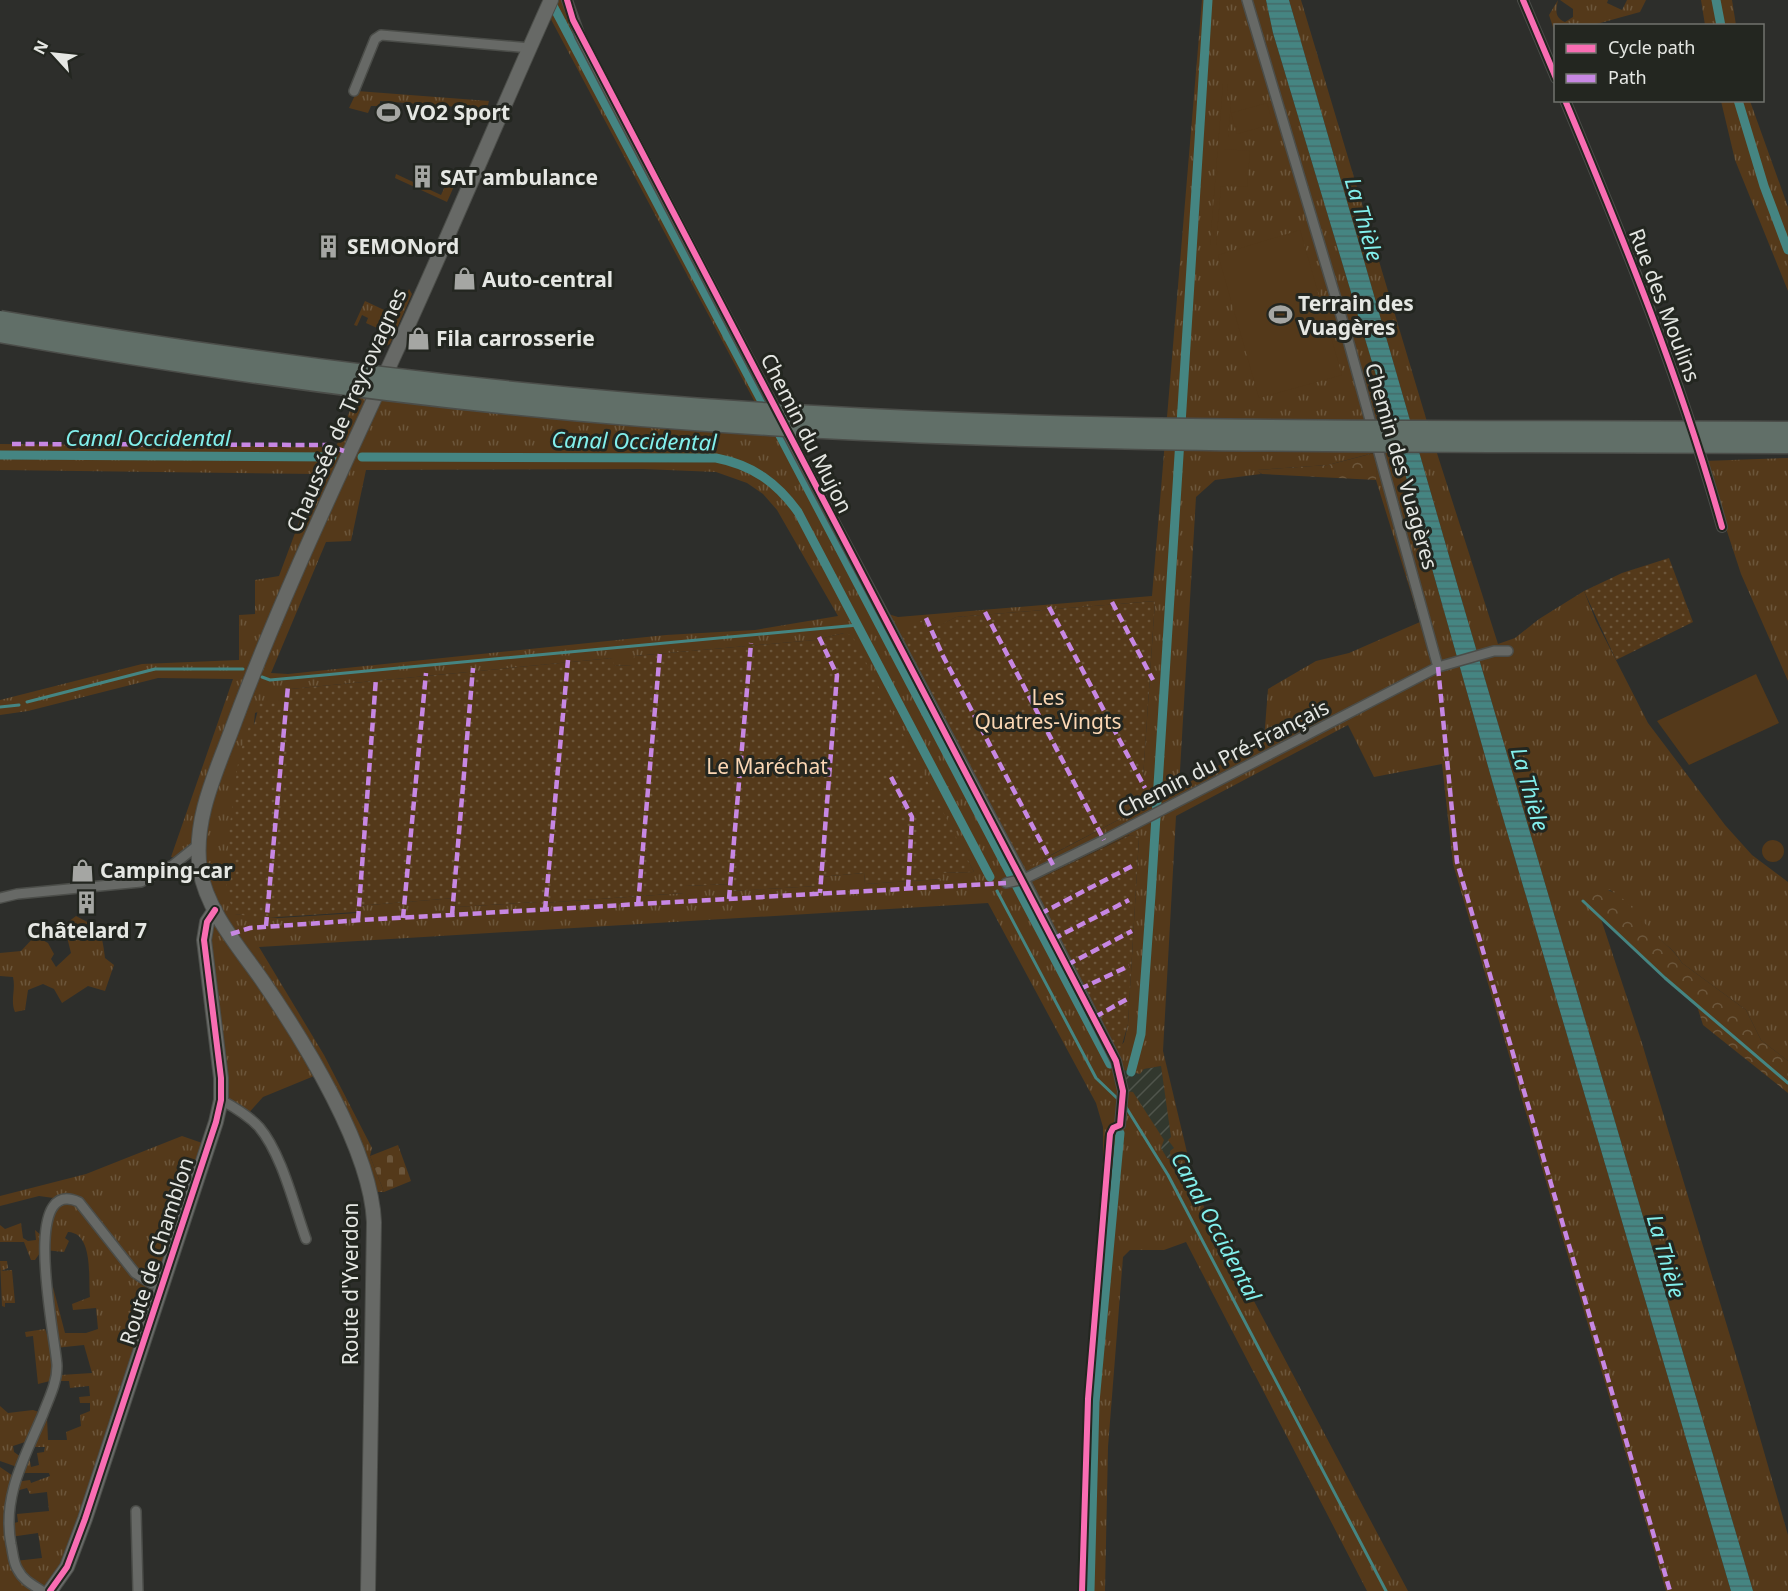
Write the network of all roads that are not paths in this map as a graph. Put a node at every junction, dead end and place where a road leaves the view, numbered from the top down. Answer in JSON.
{"nodes":[{"id":1,"x":567,"y":0,"type":"edge"},
{"id":2,"x":1247,"y":0,"type":"edge"},
{"id":3,"x":1523,"y":0,"type":"edge"},
{"id":4,"x":548,"y":5,"type":"edge"},
{"id":5,"x":530,"y":48,"type":"junction"},
{"id":6,"x":1554,"y":73,"type":"edge"},
{"id":7,"x":354,"y":91,"type":"dead end"},
{"id":8,"x":1566,"y":102,"type":"edge"},
{"id":9,"x":0,"y":320,"type":"edge"},
{"id":10,"x":0,"y":333,"type":"edge"},
{"id":11,"x":1788,"y":430,"type":"edge"},
{"id":12,"x":1788,"y":444,"type":"edge"},
{"id":13,"x":1722,"y":527,"type":"dead end"},
{"id":14,"x":1508,"y":651,"type":"dead end"},
{"id":15,"x":1441,"y":666,"type":"junction"},
{"id":16,"x":198,"y":845,"type":"junction"},
{"id":17,"x":1024,"y":879,"type":"junction"},
{"id":18,"x":1006,"y":883,"type":"dead end"},
{"id":19,"x":0,"y":898,"type":"edge"},
{"id":20,"x":215,"y":910,"type":"junction"},
{"id":21,"x":221,"y":1100,"type":"junction"},
{"id":22,"x":1120,"y":1125,"type":"dead end"},
{"id":23,"x":306,"y":1239,"type":"dead end"},
{"id":24,"x":163,"y":1281,"type":"junction"},
{"id":25,"x":136,"y":1511,"type":"dead end"},
{"id":26,"x":42,"y":1591,"type":"edge"},
{"id":27,"x":50,"y":1591,"type":"edge"},
{"id":28,"x":138,"y":1591,"type":"edge"},
{"id":29,"x":369,"y":1591,"type":"edge"}],
"edges":[{"from":1,"to":17,"type":"street","name":"Chemin du Mujon"},
{"from":2,"to":15,"type":"street","name":"Chemin des Vuagères"},
{"from":3,"to":6,"type":"street"},
{"from":4,"to":5,"type":"main road","name":"Chaussée de Treycovagnes"},
{"from":5,"to":7,"type":"street"},
{"from":5,"to":16,"type":"main road","name":"Chaussée de Treycovagnes"},
{"from":8,"to":13,"type":"street","name":"Rue des Moulins"},
{"from":9,"to":11,"type":"highway","bridge":true},
{"from":10,"to":12,"type":"highway","bridge":true},
{"from":14,"to":15,"type":"street","name":"Chemin du Pré-Français"},
{"from":15,"to":17,"type":"street","name":"Chemin du Pré-Français"},
{"from":16,"to":19,"type":"street"},
{"from":16,"to":20,"type":"main road"},
{"from":17,"to":18,"type":"street","name":"Chemin du Pré-Français"},
{"from":17,"to":22,"type":"street","name":"Chemin du Mujon"},
{"from":20,"to":21,"type":"main road","name":"Route de Chamblon"},
{"from":20,"to":29,"type":"main road","name":"Route d'Yverdon"},
{"from":21,"to":23,"type":"street"},
{"from":21,"to":24,"type":"main road","name":"Route de Chamblon"},
{"from":24,"to":26,"type":"street"},
{"from":24,"to":27,"type":"main road","name":"Route de Chamblon"},
{"from":25,"to":28,"type":"street"}]}
